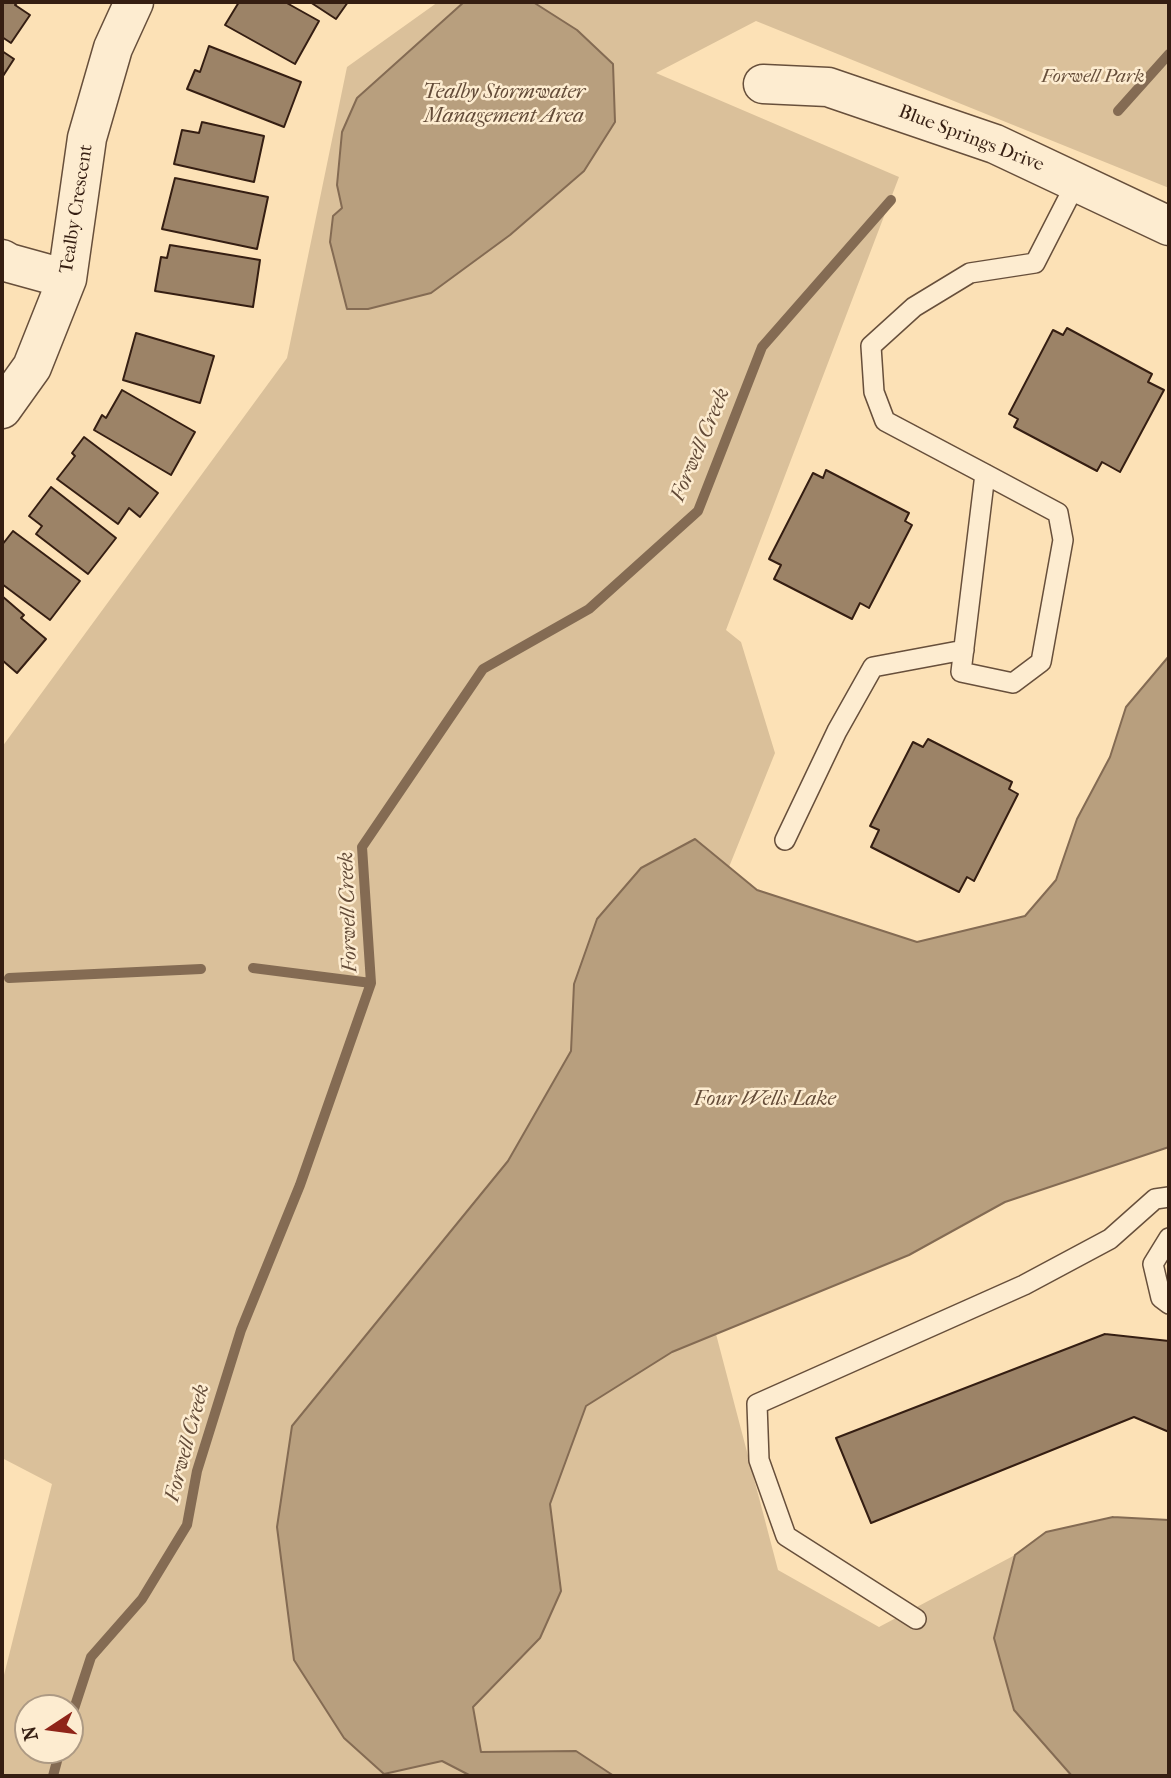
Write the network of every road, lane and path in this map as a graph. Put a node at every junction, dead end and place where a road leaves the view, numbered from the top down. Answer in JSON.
{"nodes":[{"id":1,"x":134,"y":2,"type":"edge"},
{"id":2,"x":763,"y":84,"type":"dead end"},
{"id":3,"x":1077,"y":181,"type":"junction"},
{"id":4,"x":1169,"y":226,"type":"edge"},
{"id":5,"x":2,"y":259,"type":"edge"},
{"id":6,"x":67,"y":279,"type":"junction"},
{"id":7,"x":2,"y":409,"type":"edge"},
{"id":8,"x":985,"y":474,"type":"junction"},
{"id":9,"x":964,"y":650,"type":"junction"},
{"id":10,"x":785,"y":839,"type":"dead end"},
{"id":11,"x":1169,"y":1197,"type":"edge"},
{"id":12,"x":1169,"y":1238,"type":"edge"},
{"id":13,"x":1169,"y":1304,"type":"edge"},
{"id":14,"x":916,"y":1619,"type":"dead end"}],
"edges":[{"from":1,"to":6,"type":"street","name":"Tealby Crescent"},
{"from":2,"to":3,"type":"street","name":"Blue Springs Drive"},
{"from":3,"to":4,"type":"street","name":"Blue Springs Drive"},
{"from":3,"to":8,"type":"lane"},
{"from":5,"to":6,"type":"street"},
{"from":6,"to":7,"type":"street","name":"Tealby Crescent"},
{"from":8,"to":9,"type":"lane"},
{"from":8,"to":9,"type":"lane"},
{"from":9,"to":10,"type":"lane"},
{"from":11,"to":14,"type":"lane"},
{"from":12,"to":13,"type":"lane"}]}
